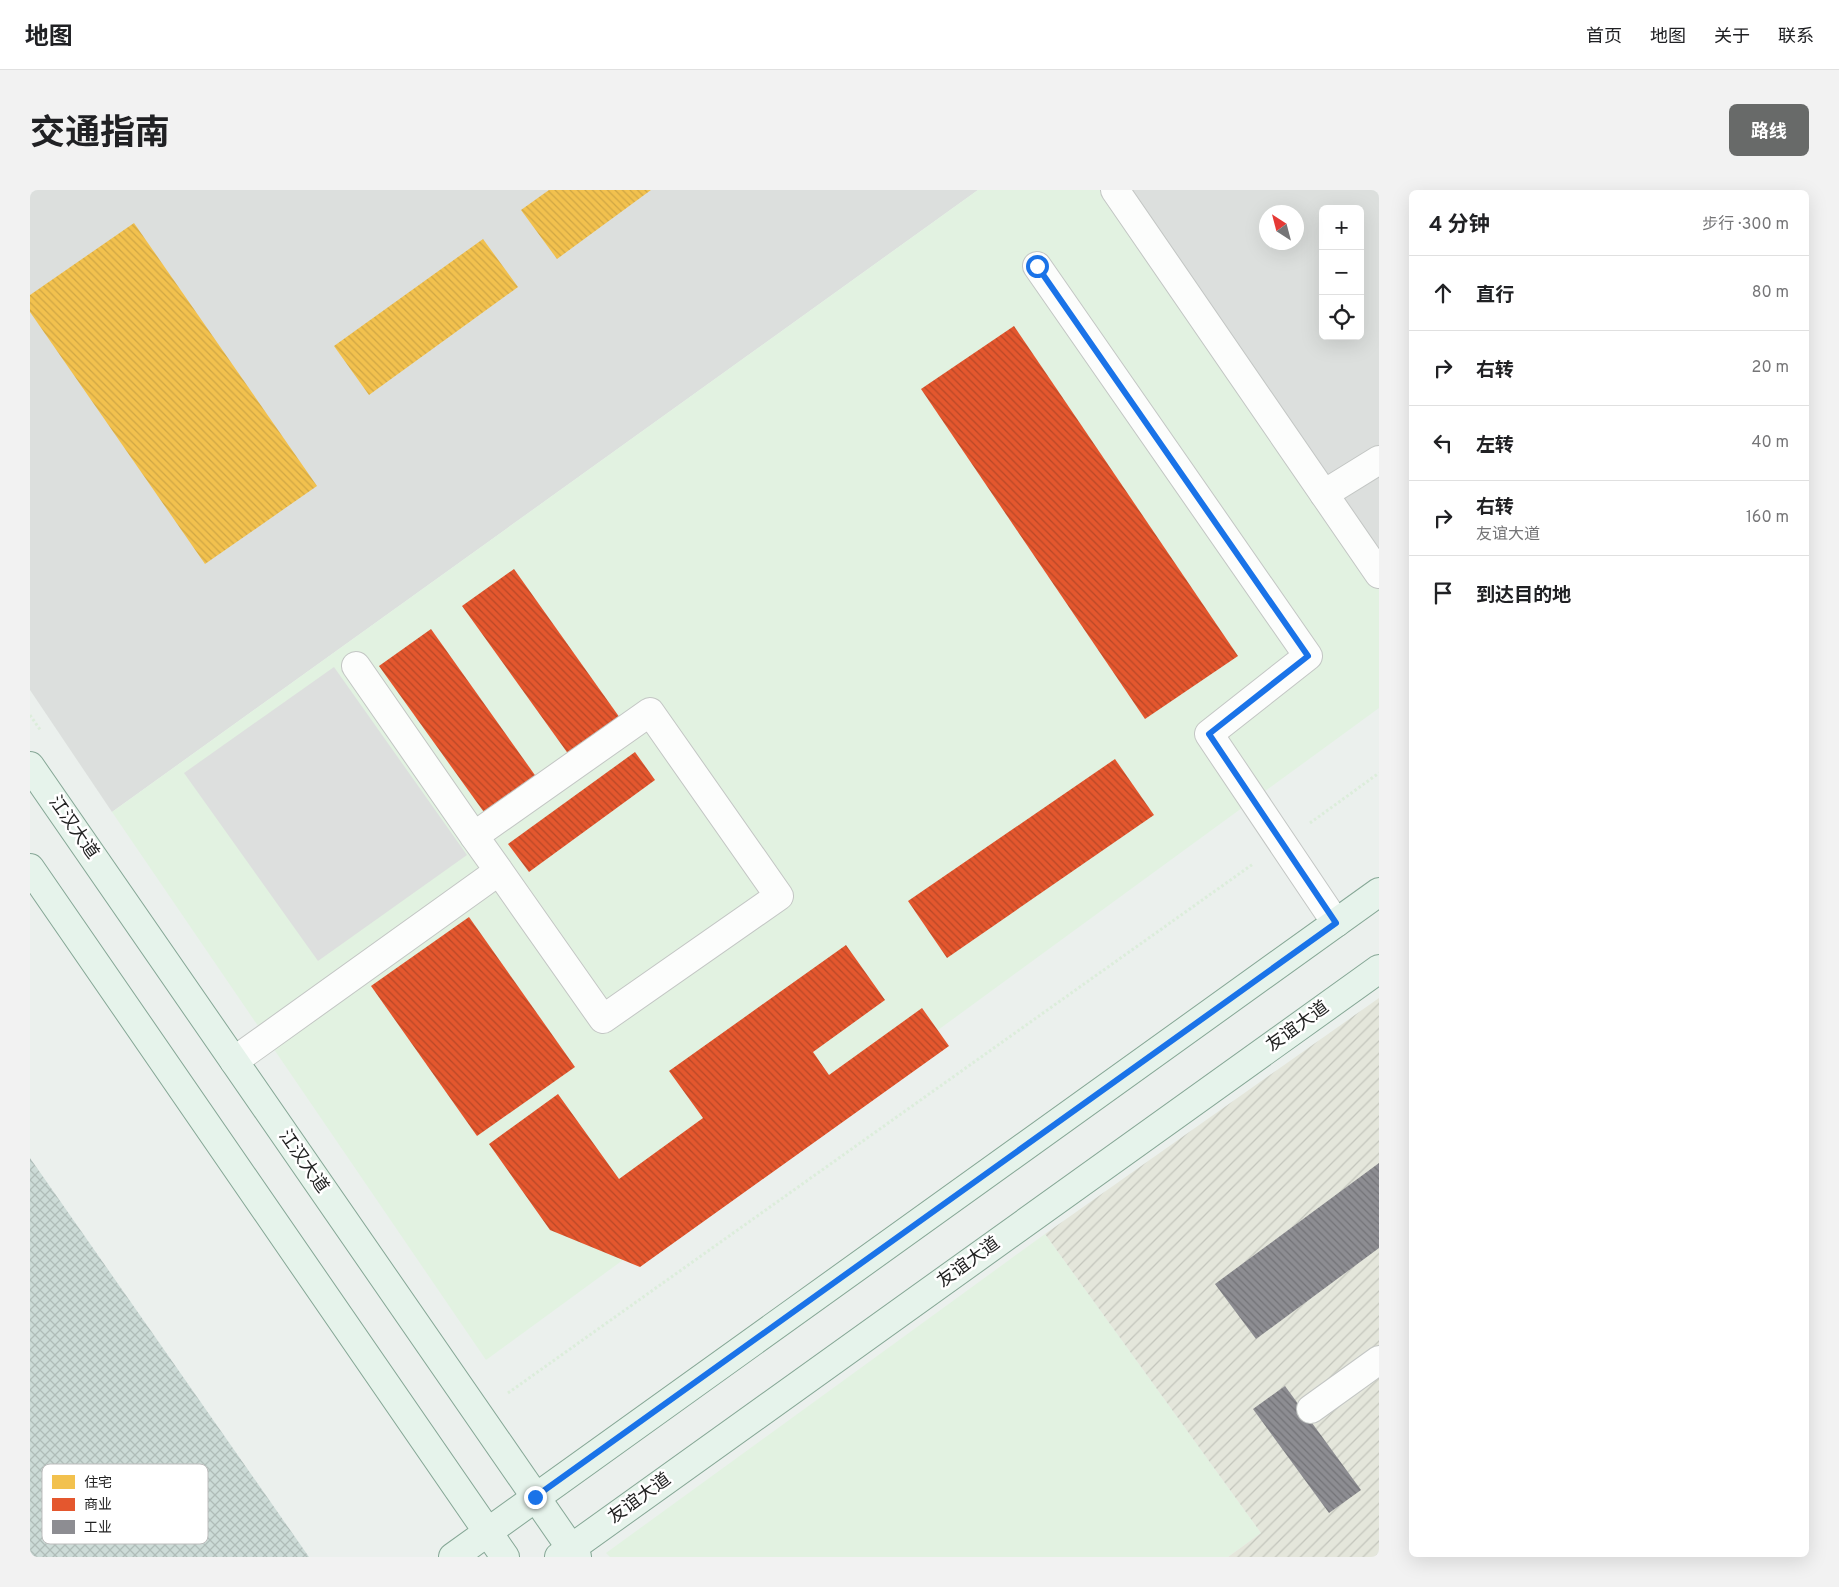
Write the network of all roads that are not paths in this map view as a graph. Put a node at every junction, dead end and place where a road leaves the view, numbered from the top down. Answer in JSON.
{"nodes":[{"id":1,"x":1115,"y":190,"type":"edge"},
{"id":2,"x":1037,"y":266,"type":"dead end"},
{"id":3,"x":1379,"y":460,"type":"edge"},
{"id":4,"x":1324,"y":494,"type":"junction"},
{"id":5,"x":1379,"y":574,"type":"edge"},
{"id":6,"x":356,"y":666,"type":"dead end"},
{"id":7,"x":30,"y":766,"type":"edge"},
{"id":8,"x":474,"y":836,"type":"junction"},
{"id":9,"x":30,"y":868,"type":"edge"},
{"id":10,"x":499,"y":871,"type":"junction"},
{"id":11,"x":1379,"y":892,"type":"edge"},
{"id":12,"x":1336,"y":923,"type":"junction"},
{"id":13,"x":1379,"y":969,"type":"edge"},
{"id":14,"x":234,"y":1061,"type":"junction"},
{"id":15,"x":1379,"y":1360,"type":"edge"},
{"id":16,"x":1311,"y":1409,"type":"dead end"},
{"id":17,"x":535,"y":1497,"type":"junction"},
{"id":18,"x":488,"y":1532,"type":"junction"},
{"id":19,"x":569,"y":1554,"type":"edge"},
{"id":20,"x":452,"y":1557,"type":"edge"},
{"id":21,"x":505,"y":1557,"type":"edge"}],
"edges":[{"from":1,"to":4,"type":"street"},
{"from":2,"to":12,"type":"street"},
{"from":3,"to":4,"type":"street"},
{"from":4,"to":5,"type":"street"},
{"from":6,"to":8,"type":"street"},
{"from":7,"to":14,"type":"main road","name":"江汉大道"},
{"from":8,"to":10,"type":"street"},
{"from":8,"to":10,"type":"street"},
{"from":9,"to":18,"type":"main road"},
{"from":10,"to":14,"type":"street"},
{"from":11,"to":12,"type":"main road"},
{"from":12,"to":17,"type":"main road"},
{"from":13,"to":19,"type":"main road","name":"友谊大道"},
{"from":14,"to":17,"type":"main road","name":"江汉大道"},
{"from":15,"to":16,"type":"street"},
{"from":17,"to":18,"type":"main road"},
{"from":17,"to":19,"type":"main road","name":"江汉大道"},
{"from":18,"to":20,"type":"main road"},
{"from":18,"to":21,"type":"main road"}]}
